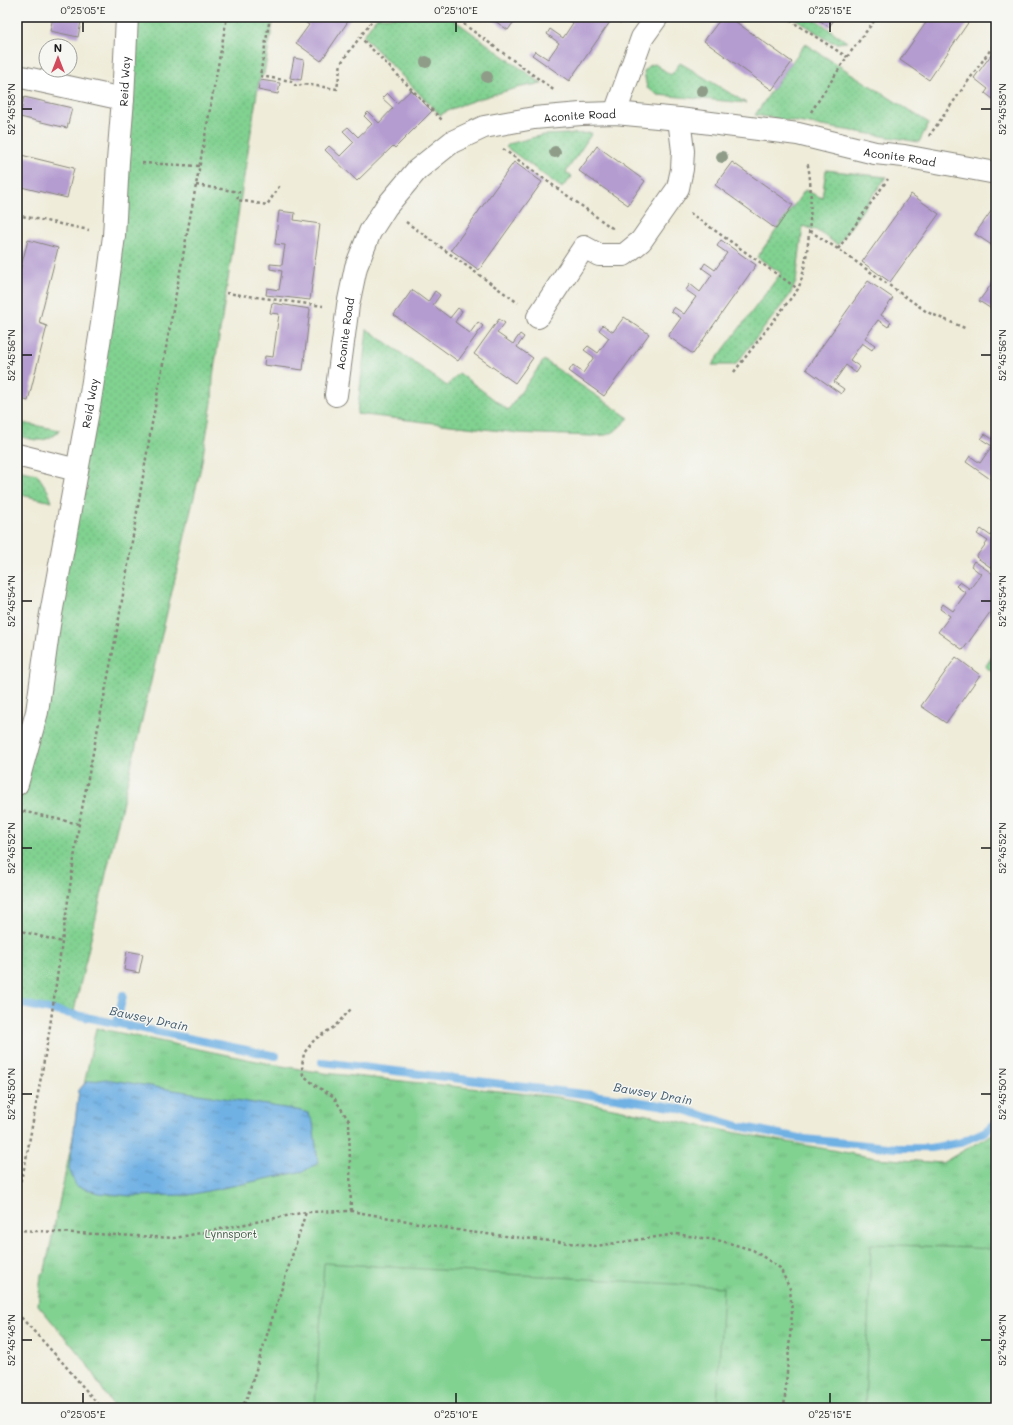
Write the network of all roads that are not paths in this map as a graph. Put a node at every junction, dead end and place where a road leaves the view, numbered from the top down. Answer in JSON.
{"nodes":[{"id":1,"x":127,"y":17,"type":"edge"},
{"id":2,"x":657,"y":17,"type":"edge"},
{"id":3,"x":17,"y":76,"type":"edge"},
{"id":4,"x":123,"y":99,"type":"junction"},
{"id":5,"x":615,"y":113,"type":"junction"},
{"id":6,"x":678,"y":119,"type":"junction"},
{"id":7,"x":996,"y":173,"type":"edge"},
{"id":8,"x":538,"y":317,"type":"road end"},
{"id":9,"x":336,"y":395,"type":"dead end"},
{"id":10,"x":17,"y":455,"type":"edge"},
{"id":11,"x":77,"y":470,"type":"junction"},
{"id":12,"x":17,"y":784,"type":"edge"}],
"edges":[{"from":1,"to":4,"type":"street","name":"Reid Way"},
{"from":2,"to":5,"type":"street"},
{"from":3,"to":4,"type":"street"},
{"from":4,"to":11,"type":"street","name":"Reid Way"},
{"from":5,"to":6,"type":"street","name":"Aconite Road"},
{"from":5,"to":9,"type":"street","name":"Aconite Road"},
{"from":6,"to":7,"type":"street","name":"Aconite Road"},
{"from":6,"to":8,"type":"street"},
{"from":10,"to":11,"type":"street"},
{"from":11,"to":12,"type":"street","name":"Reid Way"}]}
